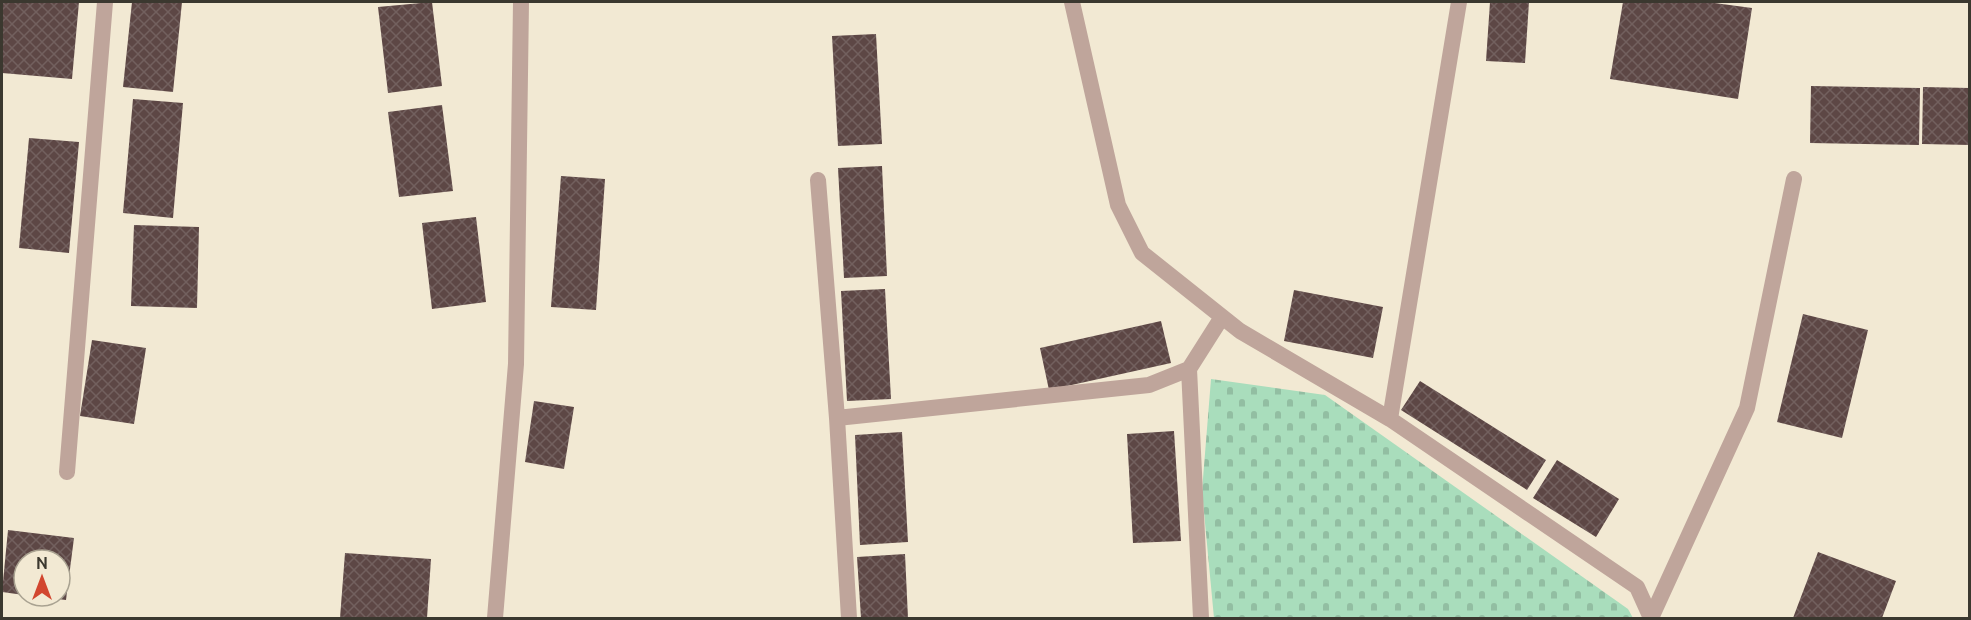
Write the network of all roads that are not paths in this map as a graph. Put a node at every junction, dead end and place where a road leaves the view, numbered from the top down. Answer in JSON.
{"nodes":[{"id":1,"x":105,"y":2,"type":"edge"},
{"id":2,"x":521,"y":2,"type":"edge"},
{"id":3,"x":1072,"y":2,"type":"edge"},
{"id":4,"x":1459,"y":2,"type":"edge"},
{"id":5,"x":1794,"y":179,"type":"dead end"},
{"id":6,"x":818,"y":180,"type":"dead end"},
{"id":7,"x":1222,"y":317,"type":"junction"},
{"id":8,"x":1189,"y":369,"type":"junction"},
{"id":9,"x":837,"y":418,"type":"junction"},
{"id":10,"x":1390,"y":419,"type":"junction"},
{"id":11,"x":67,"y":472,"type":"dead end"},
{"id":12,"x":495,"y":618,"type":"edge"},
{"id":13,"x":849,"y":618,"type":"edge"},
{"id":14,"x":1201,"y":618,"type":"edge"},
{"id":15,"x":1651,"y":618,"type":"edge"}],
"edges":[{"from":1,"to":11,"type":"street"},
{"from":2,"to":12,"type":"street"},
{"from":3,"to":7,"type":"street"},
{"from":4,"to":10,"type":"street"},
{"from":5,"to":15,"type":"street"},
{"from":6,"to":9,"type":"street"},
{"from":7,"to":8,"type":"street"},
{"from":7,"to":10,"type":"street"},
{"from":8,"to":9,"type":"street"},
{"from":8,"to":14,"type":"street"},
{"from":9,"to":13,"type":"street"},
{"from":10,"to":15,"type":"street"}]}
